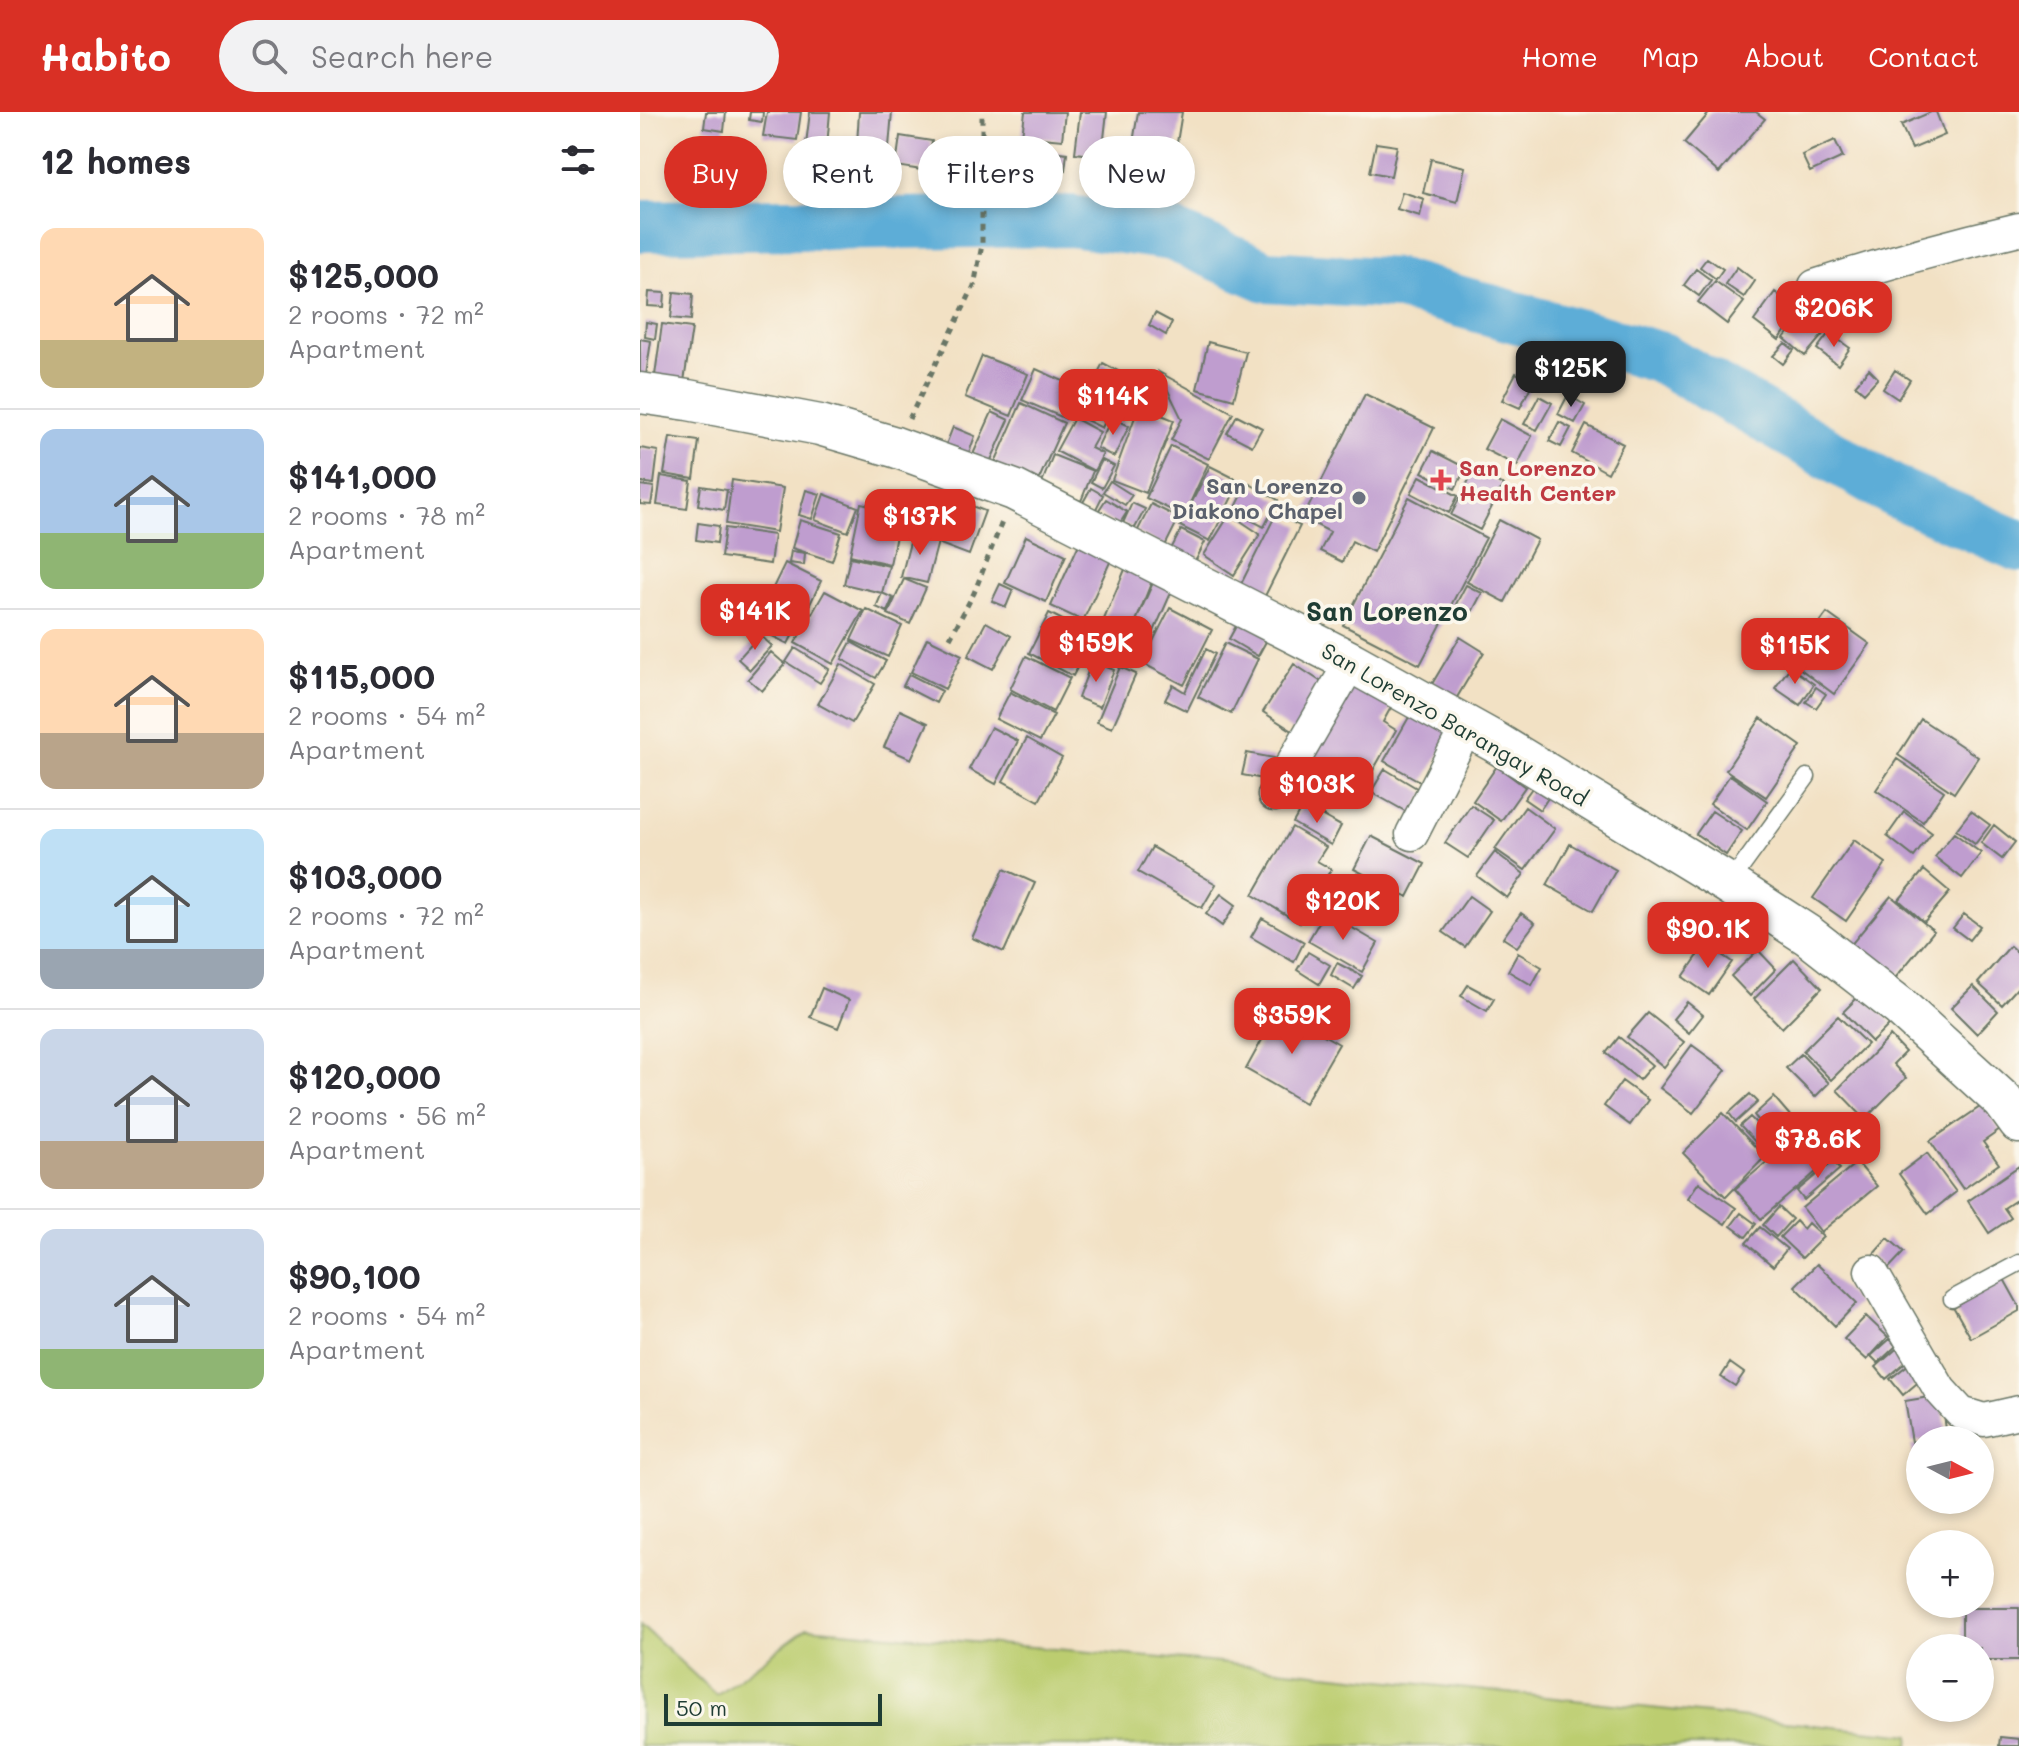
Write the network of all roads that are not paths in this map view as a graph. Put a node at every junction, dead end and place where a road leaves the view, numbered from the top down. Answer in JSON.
{"nodes":[{"id":1,"x":2019,"y":229,"type":"edge"},
{"id":2,"x":1815,"y":286,"type":"dead end"},
{"id":3,"x":640,"y":393,"type":"edge"},
{"id":4,"x":1351,"y":662,"type":"junction"},
{"id":5,"x":1471,"y":729,"type":"junction"},
{"id":6,"x":1807,"y":777,"type":"dead end"},
{"id":7,"x":1274,"y":795,"type":"dead end"},
{"id":8,"x":1412,"y":834,"type":"dead end"},
{"id":9,"x":1729,"y":884,"type":"junction"},
{"id":10,"x":2019,"y":1123,"type":"edge"},
{"id":11,"x":2019,"y":1263,"type":"edge"},
{"id":12,"x":1871,"y":1271,"type":"dead end"},
{"id":13,"x":1952,"y":1299,"type":"dead end"},
{"id":14,"x":2019,"y":1412,"type":"edge"}],
"edges":[{"from":1,"to":2,"type":"street"},
{"from":3,"to":4,"type":"street","name":"San Lorenzo Barangay Road"},
{"from":4,"to":5,"type":"street","name":"San Lorenzo Barangay Road"},
{"from":4,"to":7,"type":"street"},
{"from":5,"to":8,"type":"street"},
{"from":5,"to":9,"type":"street","name":"San Lorenzo Barangay Road"},
{"from":6,"to":9,"type":"lane"},
{"from":9,"to":10,"type":"street","name":"San Lorenzo Barangay Road"},
{"from":11,"to":13,"type":"lane"},
{"from":12,"to":14,"type":"street"}]}
